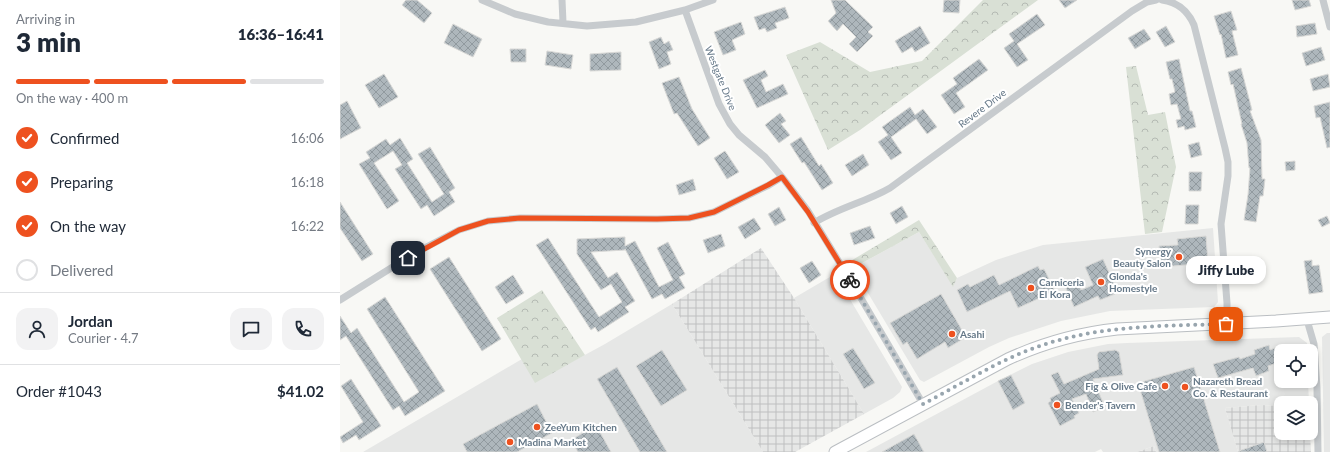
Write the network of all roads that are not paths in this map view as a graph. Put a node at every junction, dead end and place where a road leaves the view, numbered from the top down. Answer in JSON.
{"nodes":[{"id":1,"x":482,"y":0,"type":"edge"},
{"id":2,"x":562,"y":0,"type":"edge"},
{"id":3,"x":713,"y":0,"type":"edge"},
{"id":4,"x":1156,"y":0,"type":"edge"},
{"id":5,"x":1162,"y":0,"type":"edge"},
{"id":6,"x":1323,"y":0,"type":"edge"},
{"id":7,"x":685,"y":10,"type":"junction"},
{"id":8,"x":563,"y":22,"type":"junction"},
{"id":9,"x":1330,"y":28,"type":"edge"},
{"id":10,"x":782,"y":177,"type":"junction"},
{"id":11,"x":814,"y":223,"type":"junction"},
{"id":12,"x":340,"y":300,"type":"edge"},
{"id":13,"x":1330,"y":317,"type":"edge"},
{"id":14,"x":1307,"y":320,"type":"junction"},
{"id":15,"x":1226,"y":324,"type":"junction"},
{"id":16,"x":923,"y":404,"type":"junction"},
{"id":17,"x":835,"y":452,"type":"edge"},
{"id":18,"x":1318,"y":452,"type":"edge"}],
"edges":[{"from":1,"to":8,"type":"street"},
{"from":2,"to":8,"type":"street"},
{"from":3,"to":7,"type":"street"},
{"from":4,"to":11,"type":"street","name":"Revere Drive"},
{"from":5,"to":15,"type":"street"},
{"from":6,"to":9,"type":"street"},
{"from":7,"to":8,"type":"street"},
{"from":7,"to":10,"type":"street","name":"Westgate Drive"},
{"from":10,"to":11,"type":"street","name":"Westgate Drive"},
{"from":10,"to":12,"type":"street"},
{"from":11,"to":16,"type":"street","name":"Westgate Drive"},
{"from":13,"to":14,"type":"main road"},
{"from":14,"to":15,"type":"main road"},
{"from":14,"to":18,"type":"street"},
{"from":15,"to":16,"type":"main road"},
{"from":16,"to":17,"type":"main road"}]}
